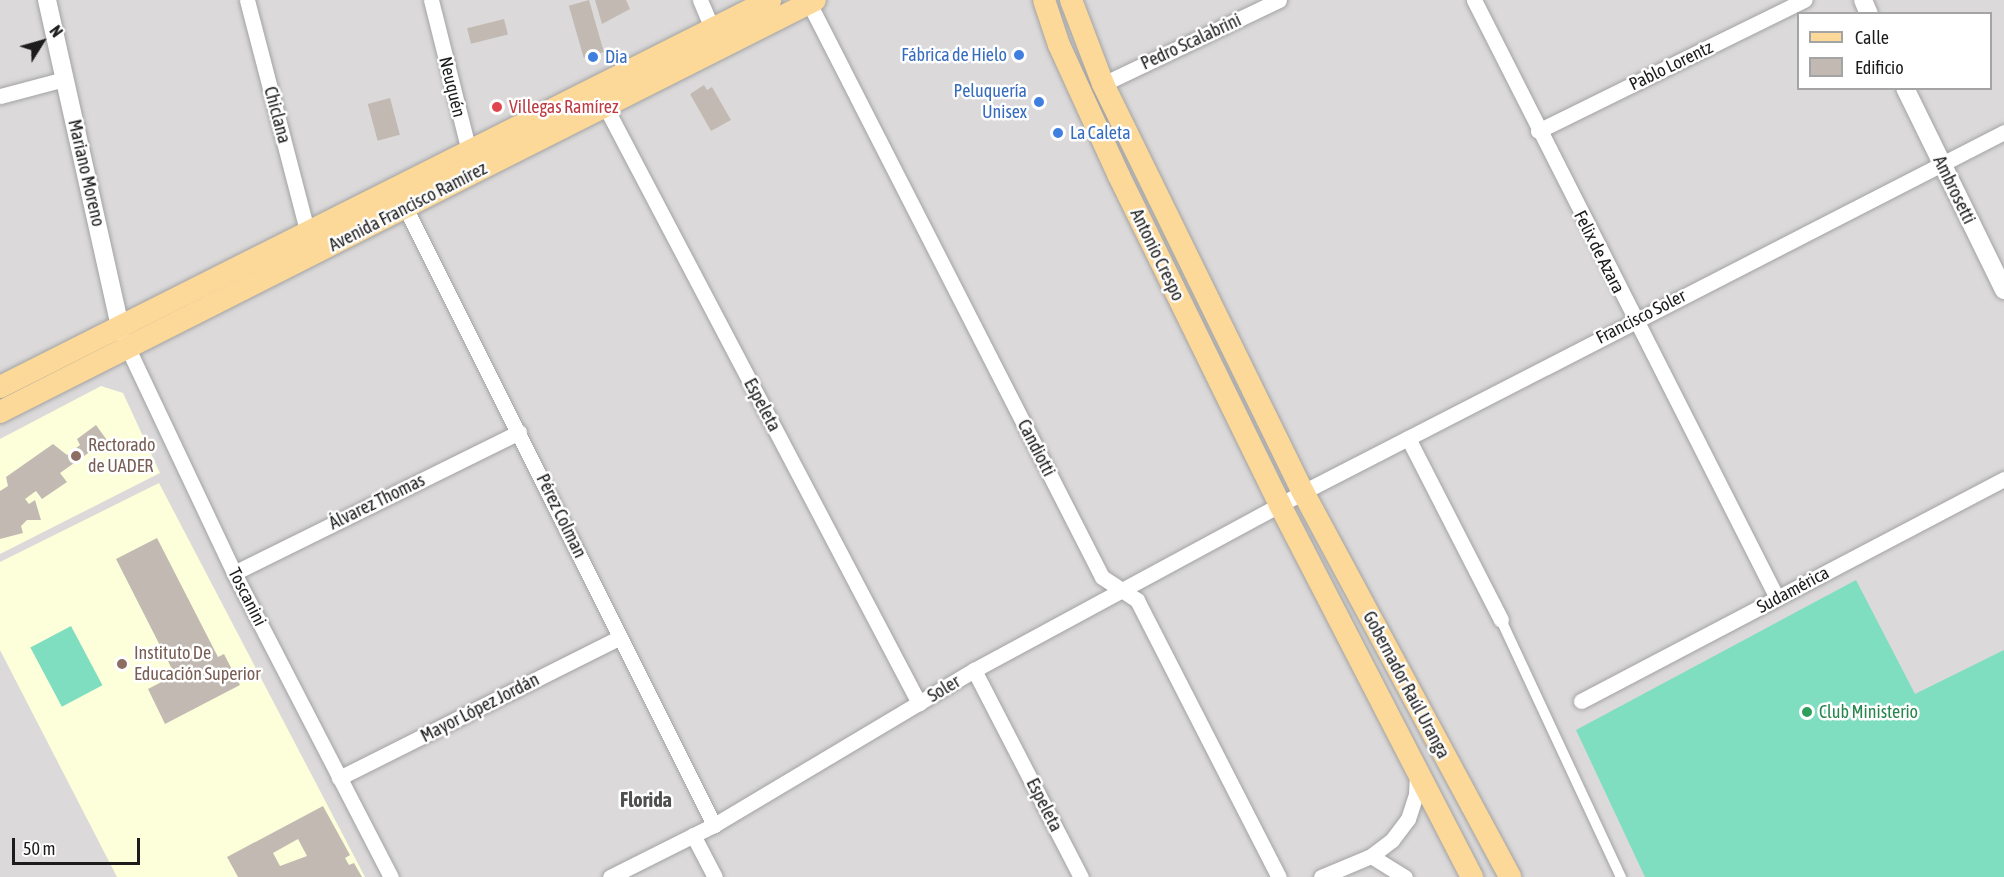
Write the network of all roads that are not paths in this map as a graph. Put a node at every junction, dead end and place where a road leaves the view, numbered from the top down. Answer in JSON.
{"nodes":[{"id":1,"x":46,"y":0,"type":"edge"},
{"id":2,"x":247,"y":0,"type":"edge"},
{"id":3,"x":431,"y":0,"type":"edge"},
{"id":4,"x":700,"y":0,"type":"edge"},
{"id":5,"x":770,"y":0,"type":"edge"},
{"id":6,"x":1044,"y":0,"type":"edge"},
{"id":7,"x":1071,"y":0,"type":"edge"},
{"id":8,"x":1279,"y":0,"type":"edge"},
{"id":9,"x":1474,"y":0,"type":"edge"},
{"id":10,"x":1804,"y":0,"type":"edge"},
{"id":11,"x":812,"y":1,"type":"edge"},
{"id":12,"x":713,"y":30,"type":"junction"},
{"id":13,"x":65,"y":80,"type":"junction"},
{"id":14,"x":1103,"y":84,"type":"junction"},
{"id":15,"x":1906,"y":90,"type":"edge"},
{"id":16,"x":0,"y":96,"type":"edge"},
{"id":17,"x":605,"y":106,"type":"junction"},
{"id":18,"x":1538,"y":131,"type":"junction"},
{"id":19,"x":2004,"y":132,"type":"edge"},
{"id":20,"x":468,"y":152,"type":"junction"},
{"id":21,"x":1941,"y":163,"type":"junction"},
{"id":22,"x":476,"y":174,"type":"junction"},
{"id":23,"x":406,"y":209,"type":"junction"},
{"id":24,"x":307,"y":230,"type":"junction"},
{"id":25,"x":2004,"y":290,"type":"edge"},
{"id":26,"x":1634,"y":321,"type":"junction"},
{"id":27,"x":123,"y":336,"type":"junction"},
{"id":28,"x":0,"y":387,"type":"edge"},
{"id":29,"x":0,"y":412,"type":"edge"},
{"id":30,"x":519,"y":432,"type":"junction"},
{"id":31,"x":1408,"y":438,"type":"junction"},
{"id":32,"x":2004,"y":478,"type":"edge"},
{"id":33,"x":1303,"y":492,"type":"junction"},
{"id":34,"x":1280,"y":505,"type":"junction"},
{"id":35,"x":234,"y":573,"type":"junction"},
{"id":36,"x":1122,"y":590,"type":"junction"},
{"id":37,"x":1777,"y":598,"type":"junction"},
{"id":38,"x":1501,"y":620,"type":"joint"},
{"id":39,"x":620,"y":637,"type":"junction"},
{"id":40,"x":974,"y":670,"type":"junction"},
{"id":41,"x":1581,"y":701,"type":"dead end"},
{"id":42,"x":919,"y":704,"type":"junction"},
{"id":43,"x":1417,"y":767,"type":"junction"},
{"id":44,"x":339,"y":778,"type":"junction"},
{"id":45,"x":714,"y":825,"type":"junction"},
{"id":46,"x":693,"y":836,"type":"junction"},
{"id":47,"x":1371,"y":856,"type":"junction"},
{"id":48,"x":391,"y":877,"type":"edge"},
{"id":49,"x":610,"y":877,"type":"edge"},
{"id":50,"x":715,"y":877,"type":"edge"},
{"id":51,"x":1081,"y":877,"type":"edge"},
{"id":52,"x":1279,"y":877,"type":"edge"},
{"id":53,"x":1321,"y":877,"type":"edge"},
{"id":54,"x":1405,"y":877,"type":"edge"},
{"id":55,"x":1473,"y":877,"type":"edge"},
{"id":56,"x":1510,"y":877,"type":"edge"},
{"id":57,"x":1621,"y":877,"type":"edge"}],
"edges":[{"from":1,"to":13,"type":"street","name":"Mariano Moreno"},
{"from":2,"to":24,"type":"street","name":"Chiclana"},
{"from":3,"to":20,"type":"street","name":"Neuquén"},
{"from":4,"to":12,"type":"street"},
{"from":5,"to":12,"type":"main road","name":"Avenida Francisco Ramírez"},
{"from":6,"to":34,"type":"main road","name":"Antonio Crespo"},
{"from":7,"to":14,"type":"main road","name":"Antonio Crespo"},
{"from":8,"to":14,"type":"street","name":"Pedro Scalabrini"},
{"from":9,"to":18,"type":"street","name":"Felix de Azara"},
{"from":10,"to":18,"type":"street","name":"Pablo Lorentz"},
{"from":11,"to":17,"type":"main road","name":"Avenida Francisco Ramírez"},
{"from":11,"to":36,"type":"street","name":"Candiotti"},
{"from":12,"to":20,"type":"main road","name":"Avenida Francisco Ramírez"},
{"from":13,"to":16,"type":"street"},
{"from":13,"to":27,"type":"street","name":"Mariano Moreno"},
{"from":14,"to":33,"type":"main road","name":"Antonio Crespo"},
{"from":15,"to":21,"type":"street","name":"Ambrosetti"},
{"from":17,"to":22,"type":"main road","name":"Avenida Francisco Ramírez"},
{"from":17,"to":42,"type":"street","name":"Espeleta"},
{"from":18,"to":26,"type":"street","name":"Felix de Azara"},
{"from":19,"to":21,"type":"street","name":"Francisco Soler"},
{"from":20,"to":22,"type":"street","name":"Neuquén"},
{"from":20,"to":24,"type":"main road","name":"Avenida Francisco Ramírez"},
{"from":21,"to":25,"type":"street","name":"Ambrosetti"},
{"from":21,"to":26,"type":"street","name":"Francisco Soler"},
{"from":22,"to":23,"type":"main road","name":"Avenida Francisco Ramírez"},
{"from":23,"to":27,"type":"main road","name":"Avenida Francisco Ramírez"},
{"from":23,"to":30,"type":"street","name":"Pérez Colman"},
{"from":24,"to":27,"type":"main road","name":"Avenida Francisco Ramírez"},
{"from":26,"to":31,"type":"street","name":"Francisco Soler"},
{"from":26,"to":37,"type":"street","name":"Felix de Azara"},
{"from":27,"to":28,"type":"main road","name":"Avenida Francisco Ramírez"},
{"from":27,"to":29,"type":"main road","name":"Avenida Francisco Ramírez"},
{"from":27,"to":35,"type":"street","name":"Toscanini"},
{"from":30,"to":35,"type":"street","name":"Álvarez Thomas"},
{"from":30,"to":39,"type":"street","name":"Pérez Colman"},
{"from":31,"to":33,"type":"street","name":"Francisco Soler"},
{"from":31,"to":38,"type":"street"},
{"from":32,"to":37,"type":"street","name":"Sudamérica"},
{"from":33,"to":34,"type":"street","name":"Francisco Soler"},
{"from":33,"to":56,"type":"main road","name":"Gobernador Raúl Uranga"},
{"from":34,"to":36,"type":"street","name":"Soler"},
{"from":34,"to":43,"type":"main road","name":"Gobernador Raúl Uranga"},
{"from":35,"to":44,"type":"street","name":"Toscanini"},
{"from":36,"to":40,"type":"street","name":"Soler"},
{"from":36,"to":52,"type":"street","name":"Candiotti"},
{"from":37,"to":41,"type":"street","name":"Sudamérica"},
{"from":38,"to":57,"type":"street"},
{"from":39,"to":44,"type":"street","name":"Mayor López Jordán"},
{"from":39,"to":45,"type":"street","name":"Pérez Colman"},
{"from":40,"to":42,"type":"street","name":"Soler"},
{"from":40,"to":51,"type":"street","name":"Espeleta"},
{"from":42,"to":45,"type":"street","name":"Soler"},
{"from":43,"to":47,"type":"street"},
{"from":43,"to":55,"type":"main road","name":"Gobernador Raúl Uranga"},
{"from":44,"to":48,"type":"street","name":"Toscanini"},
{"from":45,"to":46,"type":"street","name":"Soler"},
{"from":46,"to":49,"type":"street","name":"Soler"},
{"from":46,"to":50,"type":"street"},
{"from":47,"to":53,"type":"street"},
{"from":47,"to":54,"type":"street"}]}
